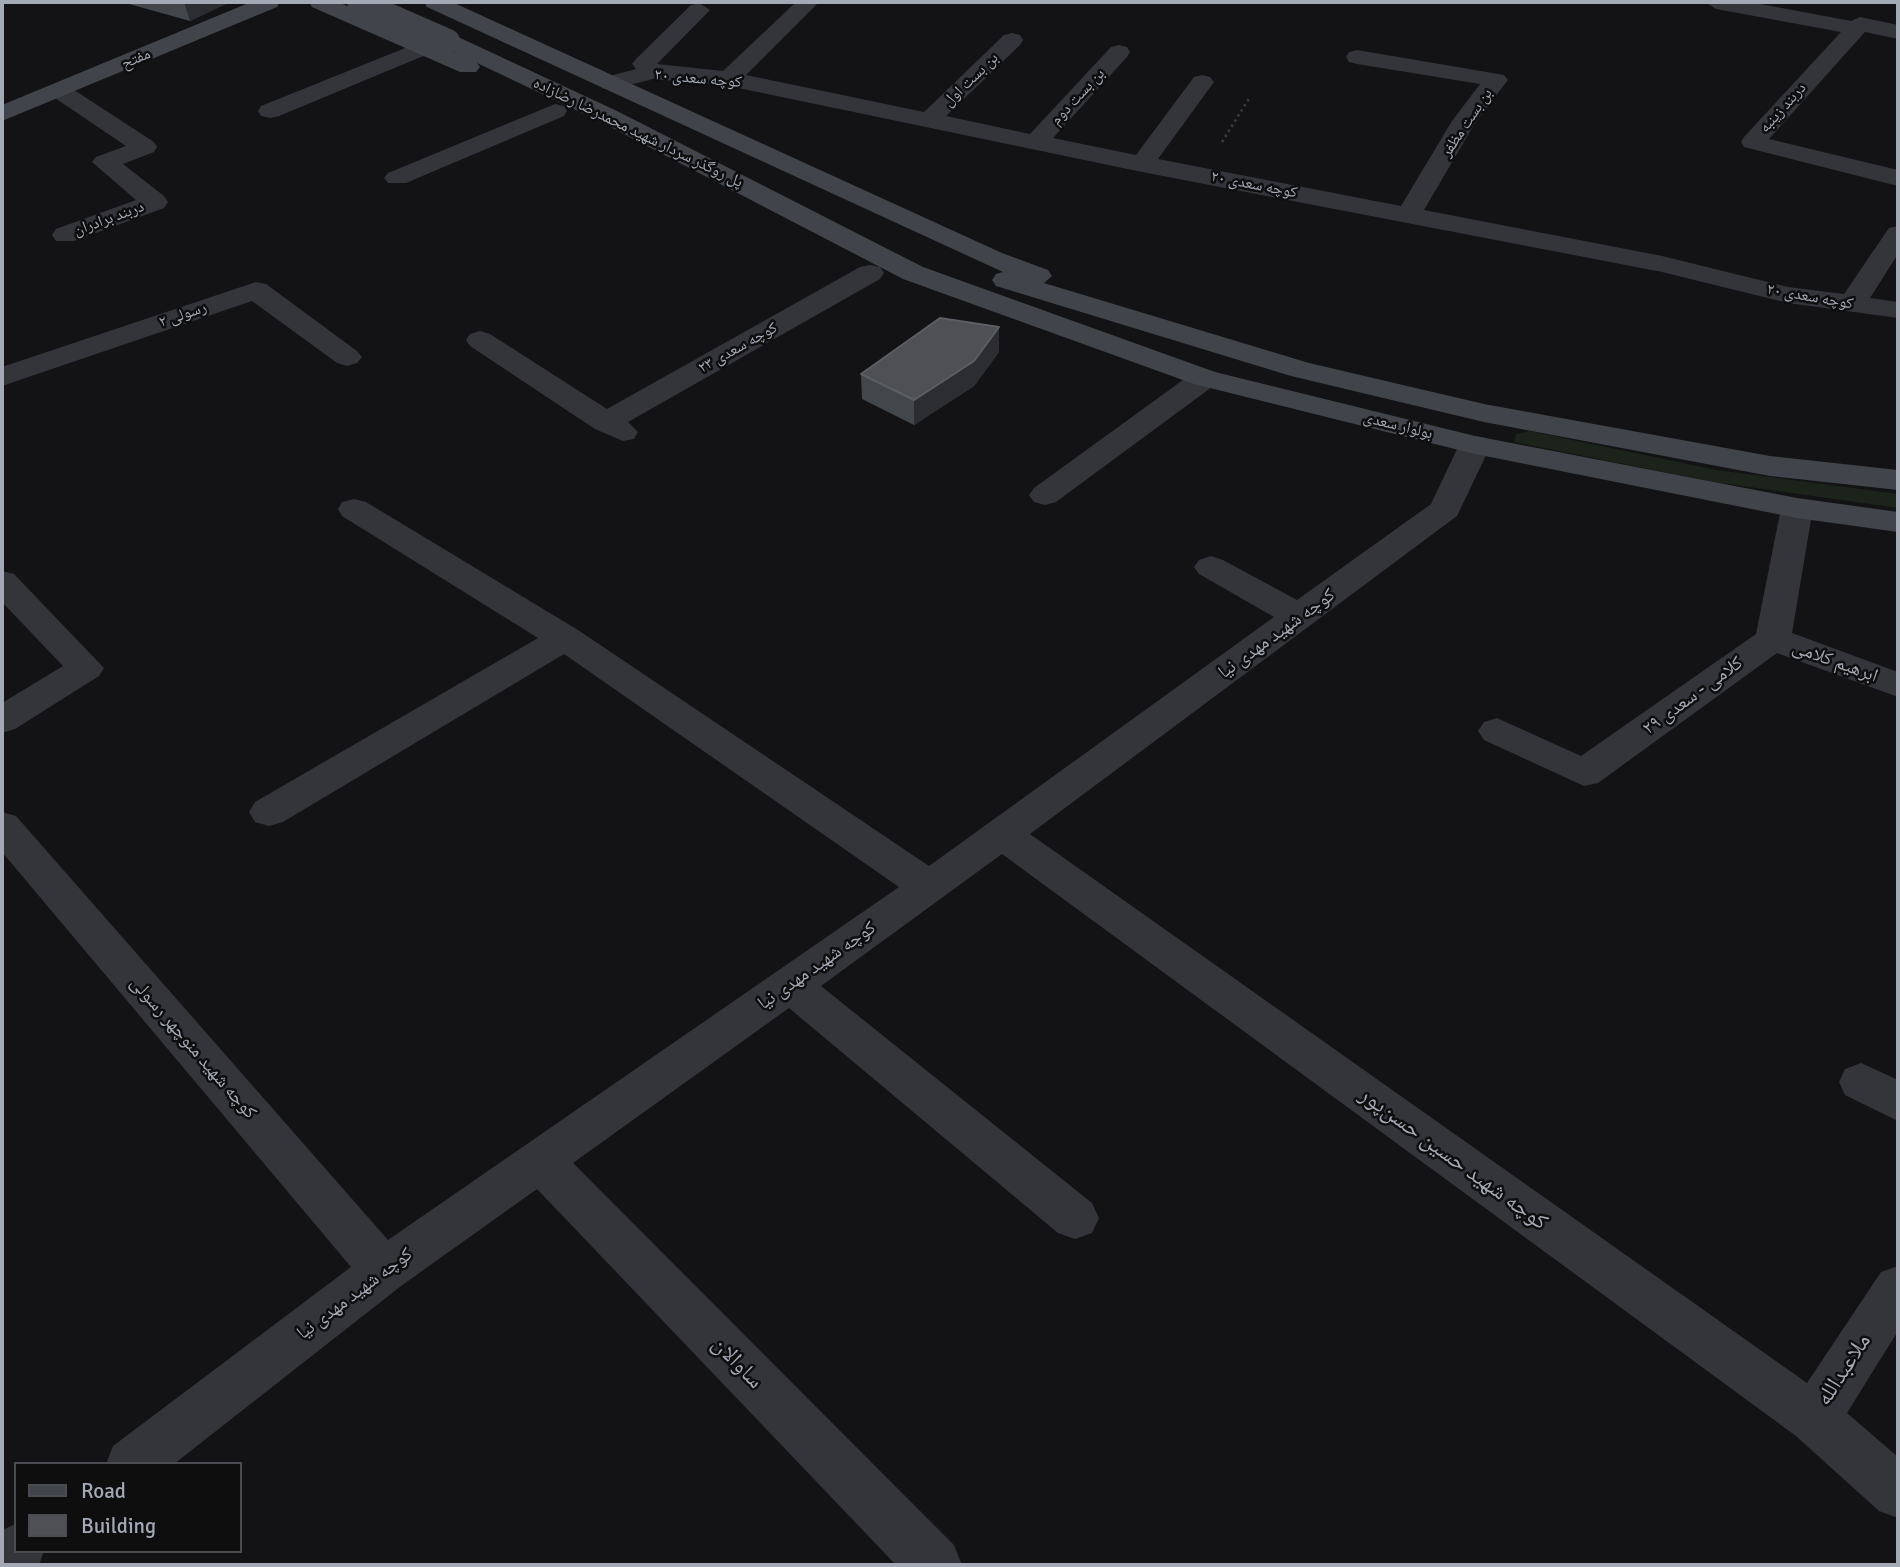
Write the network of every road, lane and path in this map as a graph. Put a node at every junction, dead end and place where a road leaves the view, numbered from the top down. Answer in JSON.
{"nodes":[{"id":1,"x":269,"y":2,"type":"edge"},
{"id":2,"x":320,"y":2,"type":"edge"},
{"id":3,"x":359,"y":2,"type":"edge"},
{"id":4,"x":397,"y":2,"type":"edge"},
{"id":5,"x":808,"y":2,"type":"edge"},
{"id":6,"x":1716,"y":2,"type":"edge"},
{"id":7,"x":699,"y":10,"type":"dead end"},
{"id":8,"x":442,"y":23,"type":"edge"},
{"id":9,"x":1855,"y":28,"type":"junction"},
{"id":10,"x":1898,"y":32,"type":"edge"},
{"id":11,"x":1012,"y":40,"type":"dead end"},
{"id":12,"x":1119,"y":52,"type":"dead end"},
{"id":13,"x":1357,"y":57,"type":"dead end"},
{"id":14,"x":653,"y":72,"type":"junction"},
{"id":15,"x":729,"y":79,"type":"junction"},
{"id":16,"x":1202,"y":82,"type":"dead end"},
{"id":17,"x":610,"y":83,"type":"junction"},
{"id":18,"x":60,"y":91,"type":"junction"},
{"id":19,"x":1250,"y":97,"type":"dead end"},
{"id":20,"x":270,"y":111,"type":"dead end"},
{"id":21,"x":555,"y":111,"type":"junction"},
{"id":22,"x":2,"y":114,"type":"edge"},
{"id":23,"x":930,"y":119,"type":"junction"},
{"id":24,"x":1037,"y":141,"type":"junction"},
{"id":25,"x":1142,"y":164,"type":"junction"},
{"id":26,"x":1201,"y":175,"type":"junction"},
{"id":27,"x":397,"y":178,"type":"dead end"},
{"id":28,"x":1898,"y":178,"type":"edge"},
{"id":29,"x":1409,"y":215,"type":"junction"},
{"id":30,"x":1898,"y":234,"type":"edge"},
{"id":31,"x":65,"y":235,"type":"dead end"},
{"id":32,"x":944,"y":261,"type":"joint"},
{"id":33,"x":870,"y":273,"type":"junction"},
{"id":34,"x":913,"y":273,"type":"joint"},
{"id":35,"x":1851,"y":305,"type":"junction"},
{"id":36,"x":1898,"y":310,"type":"edge"},
{"id":37,"x":1142,"y":321,"type":"junction"},
{"id":38,"x":480,"y":340,"type":"dead end"},
{"id":39,"x":1116,"y":347,"type":"junction"},
{"id":40,"x":347,"y":357,"type":"dead end"},
{"id":41,"x":2,"y":377,"type":"edge"},
{"id":42,"x":1205,"y":378,"type":"junction"},
{"id":43,"x":1479,"y":429,"type":"junction"},
{"id":44,"x":1898,"y":480,"type":"edge"},
{"id":45,"x":1045,"y":495,"type":"dead end"},
{"id":46,"x":1797,"y":508,"type":"junction"},
{"id":47,"x":355,"y":509,"type":"dead end"},
{"id":48,"x":1898,"y":522,"type":"edge"},
{"id":49,"x":1211,"y":568,"type":"dead end"},
{"id":50,"x":8,"y":597,"type":"edge"},
{"id":51,"x":1301,"y":617,"type":"junction"},
{"id":52,"x":565,"y":638,"type":"junction"},
{"id":53,"x":1773,"y":639,"type":"junction"},
{"id":54,"x":1898,"y":685,"type":"edge"},
{"id":55,"x":2,"y":720,"type":"edge"},
{"id":56,"x":1497,"y":731,"type":"dead end"},
{"id":57,"x":269,"y":813,"type":"dead end"},
{"id":58,"x":2,"y":826,"type":"edge"},
{"id":59,"x":1002,"y":834,"type":"junction"},
{"id":60,"x":929,"y":887,"type":"junction"},
{"id":61,"x":790,"y":985,"type":"junction"},
{"id":62,"x":540,"y":1161,"type":"junction"},
{"id":63,"x":1075,"y":1218,"type":"dead end"},
{"id":64,"x":384,"y":1270,"type":"junction"},
{"id":65,"x":1898,"y":1287,"type":"edge"},
{"id":66,"x":1814,"y":1418,"type":"junction"},
{"id":67,"x":134,"y":1462,"type":"edge"},
{"id":68,"x":1898,"y":1492,"type":"edge"},
{"id":69,"x":934,"y":1565,"type":"edge"}],
"edges":[{"from":1,"to":18,"type":"main road","name":"مفتح"},
{"from":2,"to":8,"type":"main road"},
{"from":3,"to":8,"type":"main road","name":"پل روگذر سردار شهید محمدرضا رضازاده","bridge":true},
{"from":4,"to":8,"type":"main road","name":"پل روگذر سردار شهید محمدرضا رضازاده"},
{"from":5,"to":15,"type":"street"},
{"from":6,"to":9,"type":"street"},
{"from":7,"to":14,"type":"street"},
{"from":8,"to":17,"type":"main road"},
{"from":8,"to":20,"type":"street"},
{"from":8,"to":21,"type":"main road"},
{"from":8,"to":32,"type":"main road","name":"پل روگذر سردار شهید محمدرضا رضازاده"},
{"from":8,"to":34,"type":"main road","name":"پل روگذر سردار شهید محمدرضا رضازاده"},
{"from":9,"to":10,"type":"street"},
{"from":9,"to":28,"type":"street","name":"دربند زینبه"},
{"from":11,"to":23,"type":"street","name":"بن بست اول"},
{"from":12,"to":24,"type":"street","name":"بن بست دوم"},
{"from":13,"to":29,"type":"street","name":"بن بست مظفر"},
{"from":14,"to":15,"type":"street","name":"کوچه سعدی ۲۰"},
{"from":14,"to":17,"type":"street","name":"کوچه سعدی ۲۰"},
{"from":15,"to":23,"type":"street","name":"کوچه سعدی ۲۰"},
{"from":16,"to":25,"type":"street"},
{"from":17,"to":37,"type":"main road"},
{"from":18,"to":22,"type":"main road","name":"مفتح"},
{"from":18,"to":31,"type":"street","name":"دربند برادران"},
{"from":19,"to":26,"type":"path"},
{"from":21,"to":27,"type":"street"},
{"from":21,"to":33,"type":"main road"},
{"from":23,"to":24,"type":"street","name":"کوچه سعدی ۲۰"},
{"from":24,"to":25,"type":"street","name":"کوچه سعدی ۲۰"},
{"from":25,"to":26,"type":"street","name":"کوچه سعدی ۲۰"},
{"from":26,"to":29,"type":"street","name":"کوچه سعدی ۲۰"},
{"from":29,"to":35,"type":"street","name":"کوچه سعدی ۲۰"},
{"from":30,"to":35,"type":"street"},
{"from":32,"to":37,"type":"main road","name":"بولوار سعدی"},
{"from":33,"to":38,"type":"street","name":"کوچه سعدی ۲۳"},
{"from":33,"to":39,"type":"main road"},
{"from":34,"to":39,"type":"main road","name":"بولوار سعدی"},
{"from":35,"to":36,"type":"street","name":"کوچه سعدی ۲۰"},
{"from":37,"to":43,"type":"main road","name":"بولوار سعدی"},
{"from":39,"to":42,"type":"main road","name":"بولوار سعدی"},
{"from":40,"to":41,"type":"street","name":"رسولی ۲"},
{"from":42,"to":43,"type":"main road","name":"بولوار سعدی"},
{"from":42,"to":45,"type":"street"},
{"from":43,"to":44,"type":"main road","name":"بولوار سعدی"},
{"from":43,"to":46,"type":"main road","name":"بولوار سعدی"},
{"from":43,"to":51,"type":"street","name":"کوچه شهید مهدی نیا"},
{"from":46,"to":48,"type":"main road","name":"بولوار سعدی"},
{"from":46,"to":53,"type":"street"},
{"from":47,"to":52,"type":"street"},
{"from":49,"to":51,"type":"street"},
{"from":50,"to":55,"type":"street"},
{"from":51,"to":59,"type":"street","name":"کوچه شهید مهدی نیا"},
{"from":52,"to":57,"type":"street"},
{"from":52,"to":60,"type":"street"},
{"from":53,"to":54,"type":"street","name":"ابرهیم کلامی"},
{"from":53,"to":56,"type":"street","name":"کلامی - سعدی ۲۹"},
{"from":58,"to":64,"type":"street","name":"کوچه شهید منوچهر رسولی"},
{"from":59,"to":60,"type":"street","name":"کوچه شهید مهدی نیا"},
{"from":59,"to":66,"type":"street","name":"کوچه شهید حسین حسن‌پور"},
{"from":60,"to":61,"type":"street","name":"کوچه شهید مهدی نیا"},
{"from":61,"to":62,"type":"street","name":"کوچه شهید مهدی نیا"},
{"from":61,"to":63,"type":"street"},
{"from":62,"to":64,"type":"street","name":"کوچه شهید مهدی نیا"},
{"from":62,"to":69,"type":"street","name":"ساوالان"},
{"from":64,"to":67,"type":"street","name":"کوچه شهید مهدی نیا"},
{"from":65,"to":66,"type":"street","name":"ملاعبدالله"},
{"from":66,"to":68,"type":"street","name":"کوچه شهید حسین حسن‌پور"}]}
